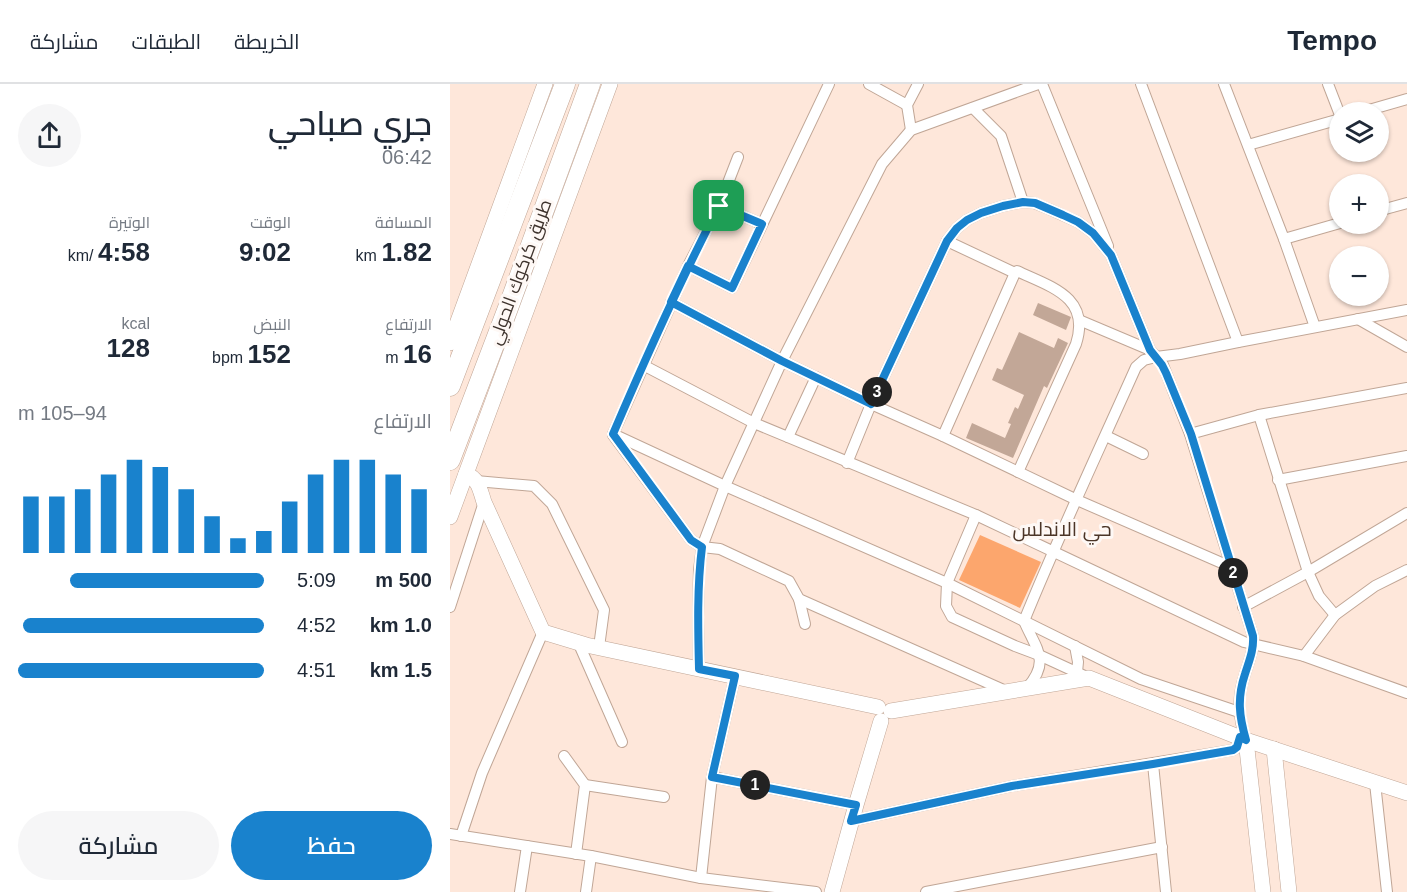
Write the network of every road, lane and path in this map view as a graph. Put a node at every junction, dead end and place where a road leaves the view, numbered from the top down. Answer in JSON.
{"nodes":[{"id":1,"x":545,"y":84,"type":"edge"},
{"id":2,"x":565,"y":84,"type":"edge"},
{"id":3,"x":590,"y":84,"type":"edge"},
{"id":4,"x":610,"y":84,"type":"edge"},
{"id":5,"x":829,"y":84,"type":"edge"},
{"id":6,"x":869,"y":84,"type":"edge"},
{"id":7,"x":918,"y":84,"type":"edge"},
{"id":8,"x":1040,"y":84,"type":"edge"},
{"id":9,"x":1141,"y":84,"type":"edge"},
{"id":10,"x":1224,"y":84,"type":"edge"},
{"id":11,"x":1328,"y":84,"type":"edge"},
{"id":12,"x":1407,"y":99,"type":"edge"},
{"id":13,"x":1335,"y":102,"type":"edge"},
{"id":14,"x":1389,"y":104,"type":"edge"},
{"id":15,"x":907,"y":105,"type":"junction"},
{"id":16,"x":973,"y":108,"type":"junction"},
{"id":17,"x":1329,"y":120,"type":"edge"},
{"id":18,"x":911,"y":130,"type":"junction"},
{"id":19,"x":1248,"y":145,"type":"junction"},
{"id":20,"x":738,"y":157,"type":"dead end"},
{"id":21,"x":1023,"y":202,"type":"junction"},
{"id":22,"x":1407,"y":202,"type":"edge"},
{"id":23,"x":719,"y":206,"type":"junction"},
{"id":24,"x":1389,"y":208,"type":"edge"},
{"id":25,"x":762,"y":224,"type":"junction"},
{"id":26,"x":1329,"y":226,"type":"edge"},
{"id":27,"x":1284,"y":239,"type":"junction"},
{"id":28,"x":947,"y":241,"type":"junction"},
{"id":29,"x":1111,"y":255,"type":"junction"},
{"id":30,"x":688,"y":266,"type":"junction"},
{"id":31,"x":1015,"y":273,"type":"junction"},
{"id":32,"x":481,"y":284,"type":"junction"},
{"id":33,"x":671,"y":302,"type":"junction"},
{"id":34,"x":1407,"y":310,"type":"edge"},
{"id":35,"x":1395,"y":312,"type":"junction"},
{"id":36,"x":516,"y":314,"type":"junction"},
{"id":37,"x":1358,"y":319,"type":"junction"},
{"id":38,"x":1407,"y":319,"type":"edge"},
{"id":39,"x":1079,"y":320,"type":"junction"},
{"id":40,"x":1315,"y":327,"type":"junction"},
{"id":41,"x":1238,"y":342,"type":"junction"},
{"id":42,"x":450,"y":343,"type":"edge"},
{"id":43,"x":1407,"y":347,"type":"edge"},
{"id":44,"x":1153,"y":353,"type":"junction"},
{"id":45,"x":782,"y":361,"type":"junction"},
{"id":46,"x":643,"y":365,"type":"junction"},
{"id":47,"x":816,"y":377,"type":"junction"},
{"id":48,"x":450,"y":386,"type":"edge"},
{"id":49,"x":1407,"y":388,"type":"edge"},
{"id":50,"x":871,"y":404,"type":"junction"},
{"id":51,"x":1259,"y":415,"type":"junction"},
{"id":52,"x":754,"y":423,"type":"junction"},
{"id":53,"x":613,"y":434,"type":"junction"},
{"id":54,"x":1191,"y":434,"type":"junction"},
{"id":55,"x":943,"y":436,"type":"junction"},
{"id":56,"x":1106,"y":436,"type":"junction"},
{"id":57,"x":788,"y":437,"type":"junction"},
{"id":58,"x":1143,"y":454,"type":"dead end"},
{"id":59,"x":1407,"y":456,"type":"edge"},
{"id":60,"x":450,"y":460,"type":"edge"},
{"id":61,"x":847,"y":463,"type":"junction"},
{"id":62,"x":1018,"y":472,"type":"junction"},
{"id":63,"x":471,"y":478,"type":"junction"},
{"id":64,"x":1278,"y":480,"type":"junction"},
{"id":65,"x":725,"y":486,"type":"junction"},
{"id":66,"x":1077,"y":500,"type":"junction"},
{"id":67,"x":484,"y":502,"type":"junction"},
{"id":68,"x":1407,"y":513,"type":"edge"},
{"id":69,"x":976,"y":515,"type":"junction"},
{"id":70,"x":450,"y":518,"type":"edge"},
{"id":71,"x":702,"y":547,"type":"junction"},
{"id":72,"x":1052,"y":552,"type":"junction"},
{"id":73,"x":1231,"y":567,"type":"junction"},
{"id":74,"x":1407,"y":570,"type":"edge"},
{"id":75,"x":1308,"y":573,"type":"junction"},
{"id":76,"x":947,"y":583,"type":"junction"},
{"id":77,"x":799,"y":599,"type":"junction"},
{"id":78,"x":450,"y":607,"type":"edge"},
{"id":79,"x":1243,"y":607,"type":"junction"},
{"id":80,"x":1335,"y":615,"type":"junction"},
{"id":81,"x":1024,"y":621,"type":"junction"},
{"id":82,"x":805,"y":624,"type":"dead end"},
{"id":83,"x":543,"y":632,"type":"junction"},
{"id":84,"x":578,"y":642,"type":"junction"},
{"id":85,"x":1254,"y":645,"type":"junction"},
{"id":86,"x":1075,"y":646,"type":"junction"},
{"id":87,"x":599,"y":647,"type":"junction"},
{"id":88,"x":1039,"y":655,"type":"junction"},
{"id":89,"x":1304,"y":656,"type":"junction"},
{"id":90,"x":699,"y":669,"type":"junction"},
{"id":91,"x":1083,"y":675,"type":"junction"},
{"id":92,"x":735,"y":676,"type":"junction"},
{"id":93,"x":1027,"y":688,"type":"junction"},
{"id":94,"x":1006,"y":692,"type":"junction"},
{"id":95,"x":1407,"y":693,"type":"edge"},
{"id":96,"x":1239,"y":712,"type":"junction"},
{"id":97,"x":883,"y":713,"type":"junction"},
{"id":98,"x":1243,"y":739,"type":"junction"},
{"id":99,"x":622,"y":742,"type":"dead end"},
{"id":100,"x":1274,"y":749,"type":"junction"},
{"id":101,"x":564,"y":756,"type":"dead end"},
{"id":102,"x":1153,"y":764,"type":"junction"},
{"id":103,"x":712,"y":777,"type":"junction"},
{"id":104,"x":1374,"y":783,"type":"junction"},
{"id":105,"x":585,"y":785,"type":"junction"},
{"id":106,"x":1407,"y":793,"type":"edge"},
{"id":107,"x":664,"y":797,"type":"dead end"},
{"id":108,"x":856,"y":805,"type":"junction"},
{"id":109,"x":851,"y":821,"type":"junction"},
{"id":110,"x":455,"y":835,"type":"edge"},
{"id":111,"x":527,"y":846,"type":"junction"},
{"id":112,"x":1162,"y":847,"type":"junction"},
{"id":113,"x":576,"y":854,"type":"junction"},
{"id":114,"x":591,"y":856,"type":"junction"},
{"id":115,"x":701,"y":878,"type":"junction"},
{"id":116,"x":520,"y":892,"type":"edge"},
{"id":117,"x":586,"y":892,"type":"edge"},
{"id":118,"x":816,"y":892,"type":"edge"},
{"id":119,"x":832,"y":892,"type":"edge"},
{"id":120,"x":926,"y":892,"type":"edge"},
{"id":121,"x":1166,"y":892,"type":"edge"},
{"id":122,"x":1263,"y":892,"type":"edge"},
{"id":123,"x":1289,"y":892,"type":"edge"},
{"id":124,"x":1387,"y":892,"type":"edge"}],
"edges":[{"from":1,"to":32,"type":"main road"},
{"from":2,"to":32,"type":"highway","name":"طريق كركوك الحولي"},
{"from":3,"to":36,"type":"highway","name":"طريق كركوك الحولي"},
{"from":4,"to":36,"type":"main road"},
{"from":5,"to":25,"type":"street"},
{"from":6,"to":15,"type":"street"},
{"from":7,"to":15,"type":"street"},
{"from":8,"to":16,"type":"street"},
{"from":8,"to":29,"type":"street"},
{"from":9,"to":41,"type":"street"},
{"from":10,"to":19,"type":"street"},
{"from":11,"to":13,"type":"street"},
{"from":12,"to":14,"type":"street"},
{"from":15,"to":18,"type":"street"},
{"from":16,"to":18,"type":"street"},
{"from":16,"to":21,"type":"street"},
{"from":17,"to":19,"type":"street"},
{"from":18,"to":45,"type":"street"},
{"from":19,"to":27,"type":"street"},
{"from":20,"to":23,"type":"street"},
{"from":21,"to":28,"type":"street"},
{"from":21,"to":29,"type":"street"},
{"from":22,"to":24,"type":"street"},
{"from":23,"to":25,"type":"street"},
{"from":23,"to":30,"type":"street"},
{"from":25,"to":30,"type":"street"},
{"from":26,"to":27,"type":"street"},
{"from":27,"to":40,"type":"street"},
{"from":28,"to":31,"type":"street"},
{"from":28,"to":50,"type":"street"},
{"from":29,"to":44,"type":"street"},
{"from":30,"to":33,"type":"street"},
{"from":31,"to":39,"type":"street"},
{"from":31,"to":55,"type":"street"},
{"from":32,"to":42,"type":"main road"},
{"from":32,"to":48,"type":"highway","name":"طريق كركوك الحولي"},
{"from":33,"to":45,"type":"street"},
{"from":33,"to":46,"type":"street"},
{"from":34,"to":35,"type":"street"},
{"from":35,"to":37,"type":"street"},
{"from":35,"to":38,"type":"street"},
{"from":36,"to":60,"type":"highway","name":"طريق كركوك الحولي"},
{"from":36,"to":63,"type":"main road"},
{"from":37,"to":40,"type":"street"},
{"from":37,"to":43,"type":"street"},
{"from":39,"to":44,"type":"street"},
{"from":39,"to":62,"type":"street"},
{"from":40,"to":41,"type":"street"},
{"from":41,"to":44,"type":"street"},
{"from":44,"to":54,"type":"street"},
{"from":44,"to":56,"type":"street"},
{"from":45,"to":47,"type":"street"},
{"from":45,"to":52,"type":"street"},
{"from":46,"to":52,"type":"street"},
{"from":46,"to":53,"type":"street"},
{"from":47,"to":50,"type":"street"},
{"from":47,"to":57,"type":"street"},
{"from":49,"to":51,"type":"street"},
{"from":50,"to":55,"type":"street"},
{"from":50,"to":61,"type":"street"},
{"from":51,"to":54,"type":"street"},
{"from":51,"to":64,"type":"street"},
{"from":52,"to":57,"type":"street"},
{"from":52,"to":65,"type":"street"},
{"from":53,"to":65,"type":"street"},
{"from":53,"to":71,"type":"street"},
{"from":54,"to":73,"type":"street"},
{"from":55,"to":62,"type":"street"},
{"from":56,"to":58,"type":"street"},
{"from":56,"to":66,"type":"street"},
{"from":57,"to":61,"type":"street"},
{"from":59,"to":64,"type":"street"},
{"from":61,"to":69,"type":"street"},
{"from":62,"to":66,"type":"street"},
{"from":63,"to":67,"type":"main road"},
{"from":63,"to":70,"type":"main road"},
{"from":63,"to":87,"type":"street"},
{"from":64,"to":75,"type":"street"},
{"from":65,"to":71,"type":"street"},
{"from":65,"to":76,"type":"street"},
{"from":66,"to":72,"type":"street"},
{"from":66,"to":73,"type":"street"},
{"from":67,"to":78,"type":"street"},
{"from":67,"to":83,"type":"main road"},
{"from":68,"to":75,"type":"street"},
{"from":69,"to":72,"type":"street"},
{"from":69,"to":76,"type":"street"},
{"from":71,"to":77,"type":"street"},
{"from":71,"to":90,"type":"street"},
{"from":72,"to":81,"type":"street"},
{"from":72,"to":85,"type":"street"},
{"from":73,"to":79,"type":"street"},
{"from":74,"to":80,"type":"street"},
{"from":75,"to":79,"type":"street"},
{"from":75,"to":80,"type":"street"},
{"from":76,"to":81,"type":"street"},
{"from":76,"to":88,"type":"street"},
{"from":77,"to":82,"type":"street"},
{"from":77,"to":94,"type":"street"},
{"from":79,"to":85,"type":"street"},
{"from":80,"to":89,"type":"street"},
{"from":81,"to":86,"type":"street"},
{"from":81,"to":88,"type":"street"},
{"from":83,"to":84,"type":"main road"},
{"from":83,"to":110,"type":"street"},
{"from":84,"to":87,"type":"main road"},
{"from":84,"to":99,"type":"street"},
{"from":85,"to":89,"type":"street"},
{"from":85,"to":96,"type":"street"},
{"from":86,"to":91,"type":"street"},
{"from":86,"to":96,"type":"street"},
{"from":87,"to":90,"type":"main road"},
{"from":88,"to":91,"type":"street"},
{"from":88,"to":93,"type":"street"},
{"from":89,"to":95,"type":"street"},
{"from":90,"to":92,"type":"main road"},
{"from":91,"to":93,"type":"main road"},
{"from":91,"to":98,"type":"main road"},
{"from":92,"to":97,"type":"main road"},
{"from":92,"to":103,"type":"street"},
{"from":93,"to":94,"type":"main road"},
{"from":94,"to":97,"type":"main road"},
{"from":96,"to":98,"type":"street"},
{"from":97,"to":108,"type":"main road"},
{"from":98,"to":100,"type":"main road"},
{"from":98,"to":102,"type":"street"},
{"from":98,"to":122,"type":"main road"},
{"from":100,"to":104,"type":"main road"},
{"from":100,"to":123,"type":"main road"},
{"from":101,"to":105,"type":"street"},
{"from":102,"to":109,"type":"street"},
{"from":102,"to":112,"type":"street"},
{"from":103,"to":108,"type":"street"},
{"from":103,"to":115,"type":"street"},
{"from":104,"to":106,"type":"main road"},
{"from":104,"to":124,"type":"street"},
{"from":105,"to":107,"type":"street"},
{"from":105,"to":113,"type":"street"},
{"from":108,"to":109,"type":"main road"},
{"from":109,"to":119,"type":"main road"},
{"from":110,"to":111,"type":"street"},
{"from":111,"to":113,"type":"street"},
{"from":111,"to":116,"type":"street"},
{"from":112,"to":120,"type":"street"},
{"from":112,"to":121,"type":"street"},
{"from":113,"to":114,"type":"street"},
{"from":114,"to":115,"type":"street"},
{"from":114,"to":117,"type":"street"},
{"from":115,"to":118,"type":"street"}]}
